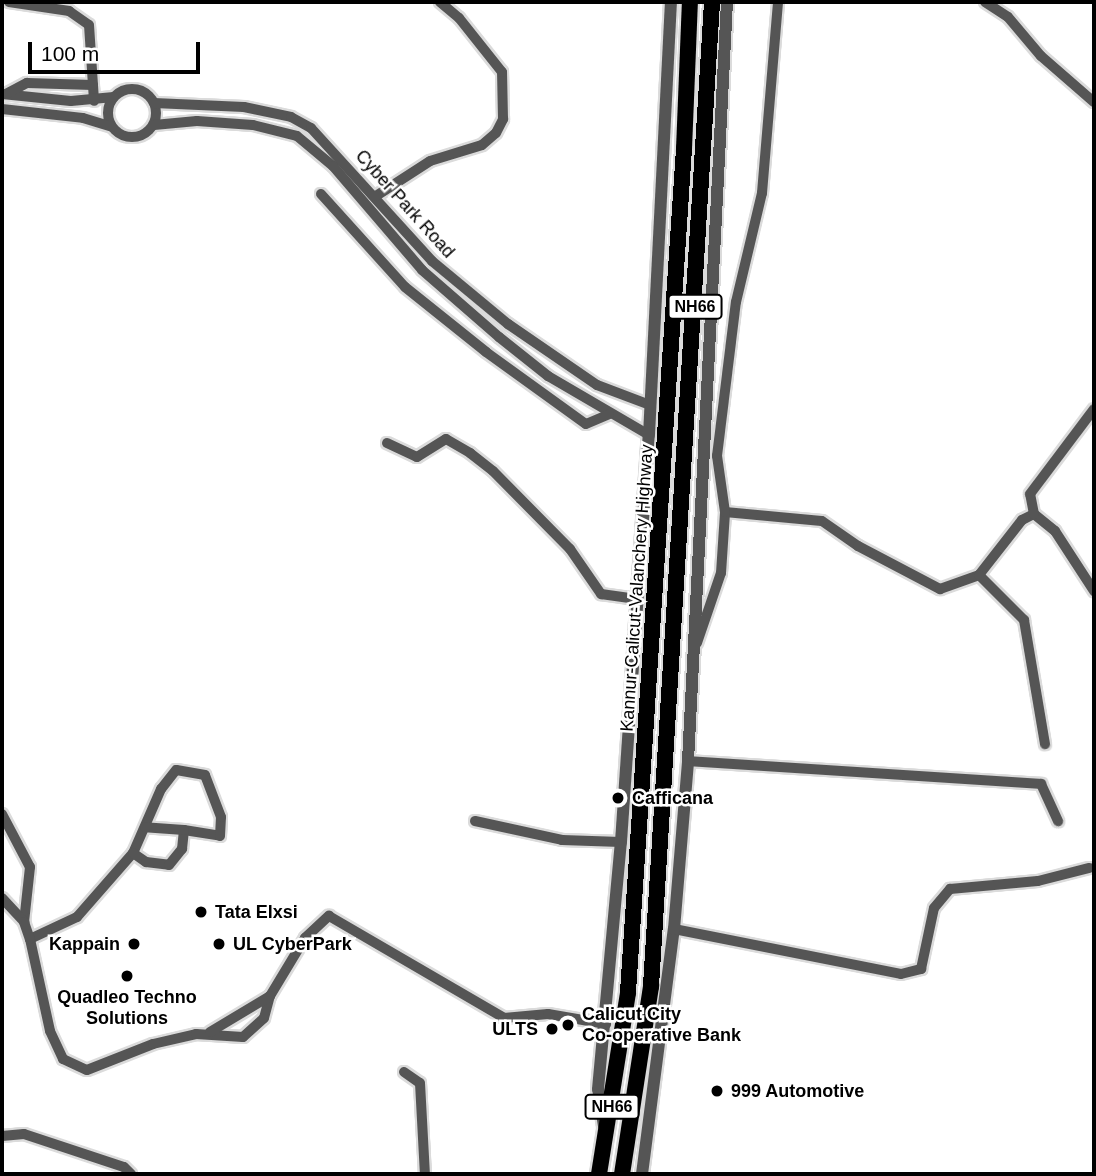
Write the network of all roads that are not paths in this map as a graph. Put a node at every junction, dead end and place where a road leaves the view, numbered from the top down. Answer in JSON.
{"nodes":[{"id":1,"x":9,"y":2,"type":"edge"},
{"id":2,"x":440,"y":2,"type":"edge"},
{"id":3,"x":671,"y":2,"type":"edge"},
{"id":4,"x":690,"y":2,"type":"edge"},
{"id":5,"x":712,"y":2,"type":"edge"},
{"id":6,"x":727,"y":2,"type":"edge"},
{"id":7,"x":778,"y":2,"type":"edge"},
{"id":8,"x":985,"y":2,"type":"edge"},
{"id":9,"x":93,"y":85,"type":"junction"},
{"id":10,"x":4,"y":94,"type":"edge"},
{"id":11,"x":114,"y":97,"type":"junction"},
{"id":12,"x":94,"y":101,"type":"junction"},
{"id":13,"x":1094,"y":102,"type":"edge"},
{"id":14,"x":154,"y":103,"type":"junction"},
{"id":15,"x":2,"y":109,"type":"edge"},
{"id":16,"x":154,"y":125,"type":"junction"},
{"id":17,"x":113,"y":127,"type":"junction"},
{"id":18,"x":321,"y":194,"type":"dead end"},
{"id":19,"x":376,"y":197,"type":"junction"},
{"id":20,"x":650,"y":405,"type":"junction"},
{"id":21,"x":1094,"y":409,"type":"edge"},
{"id":22,"x":610,"y":414,"type":"junction"},
{"id":23,"x":649,"y":435,"type":"junction"},
{"id":24,"x":387,"y":443,"type":"dead end"},
{"id":25,"x":724,"y":512,"type":"junction"},
{"id":26,"x":1034,"y":514,"type":"junction"},
{"id":27,"x":979,"y":575,"type":"junction"},
{"id":28,"x":1094,"y":591,"type":"edge"},
{"id":29,"x":637,"y":598,"type":"junction"},
{"id":30,"x":695,"y":649,"type":"junction"},
{"id":31,"x":1045,"y":744,"type":"dead end"},
{"id":32,"x":688,"y":761,"type":"junction"},
{"id":33,"x":2,"y":814,"type":"edge"},
{"id":34,"x":475,"y":821,"type":"dead end"},
{"id":35,"x":1058,"y":821,"type":"dead end"},
{"id":36,"x":145,"y":827,"type":"junction"},
{"id":37,"x":184,"y":830,"type":"junction"},
{"id":38,"x":621,"y":842,"type":"junction"},
{"id":39,"x":134,"y":853,"type":"junction"},
{"id":40,"x":1089,"y":868,"type":"dead end"},
{"id":41,"x":2,"y":898,"type":"edge"},
{"id":42,"x":24,"y":922,"type":"junction"},
{"id":43,"x":674,"y":929,"type":"junction"},
{"id":44,"x":30,"y":939,"type":"junction"},
{"id":45,"x":270,"y":996,"type":"junction"},
{"id":46,"x":606,"y":1024,"type":"junction"},
{"id":47,"x":206,"y":1034,"type":"junction"},
{"id":48,"x":404,"y":1072,"type":"dead end"},
{"id":49,"x":2,"y":1136,"type":"edge"},
{"id":50,"x":607,"y":1143,"type":"junction"},
{"id":51,"x":131,"y":1174,"type":"edge"},
{"id":52,"x":425,"y":1174,"type":"edge"},
{"id":53,"x":599,"y":1174,"type":"edge"},
{"id":54,"x":622,"y":1174,"type":"edge"},
{"id":55,"x":642,"y":1174,"type":"edge"}],
"edges":[{"from":1,"to":9,"type":"street"},
{"from":2,"to":19,"type":"street"},
{"from":3,"to":20,"type":"street"},
{"from":4,"to":50,"type":"highway","name":"Kannur-Calicut-Valanchery Highway","number":"NH66"},
{"from":5,"to":54,"type":"highway","number":"NH66"},
{"from":6,"to":30,"type":"street"},
{"from":7,"to":25,"type":"street"},
{"from":8,"to":13,"type":"street"},
{"from":9,"to":10,"type":"street"},
{"from":9,"to":12,"type":"street"},
{"from":10,"to":12,"type":"street"},
{"from":11,"to":12,"type":"street"},
{"from":11,"to":14,"type":"street"},
{"from":11,"to":17,"type":"street"},
{"from":14,"to":16,"type":"street"},
{"from":14,"to":19,"type":"street","name":"Cyber Park Road"},
{"from":15,"to":17,"type":"street"},
{"from":16,"to":17,"type":"street"},
{"from":16,"to":22,"type":"street"},
{"from":18,"to":22,"type":"street"},
{"from":19,"to":20,"type":"street","name":"Cyber Park Road"},
{"from":20,"to":23,"type":"street"},
{"from":21,"to":26,"type":"street"},
{"from":22,"to":23,"type":"street"},
{"from":23,"to":29,"type":"street"},
{"from":24,"to":29,"type":"street"},
{"from":25,"to":27,"type":"street"},
{"from":25,"to":30,"type":"street"},
{"from":26,"to":27,"type":"street"},
{"from":26,"to":28,"type":"street"},
{"from":27,"to":31,"type":"street"},
{"from":29,"to":38,"type":"street"},
{"from":30,"to":32,"type":"street"},
{"from":32,"to":35,"type":"street"},
{"from":32,"to":43,"type":"street"},
{"from":33,"to":42,"type":"street"},
{"from":34,"to":38,"type":"street"},
{"from":36,"to":37,"type":"street"},
{"from":36,"to":37,"type":"street"},
{"from":36,"to":39,"type":"street"},
{"from":37,"to":39,"type":"street"},
{"from":38,"to":46,"type":"street"},
{"from":39,"to":44,"type":"street"},
{"from":40,"to":43,"type":"street"},
{"from":41,"to":42,"type":"street"},
{"from":42,"to":44,"type":"street"},
{"from":43,"to":55,"type":"street"},
{"from":44,"to":47,"type":"street"},
{"from":45,"to":46,"type":"street"},
{"from":45,"to":47,"type":"street"},
{"from":45,"to":47,"type":"street"},
{"from":46,"to":50,"type":"street"},
{"from":48,"to":52,"type":"street"},
{"from":49,"to":51,"type":"street"},
{"from":50,"to":53,"type":"highway","name":"Kannur-Calicut-Valanchery Highway","number":"NH66"}]}
